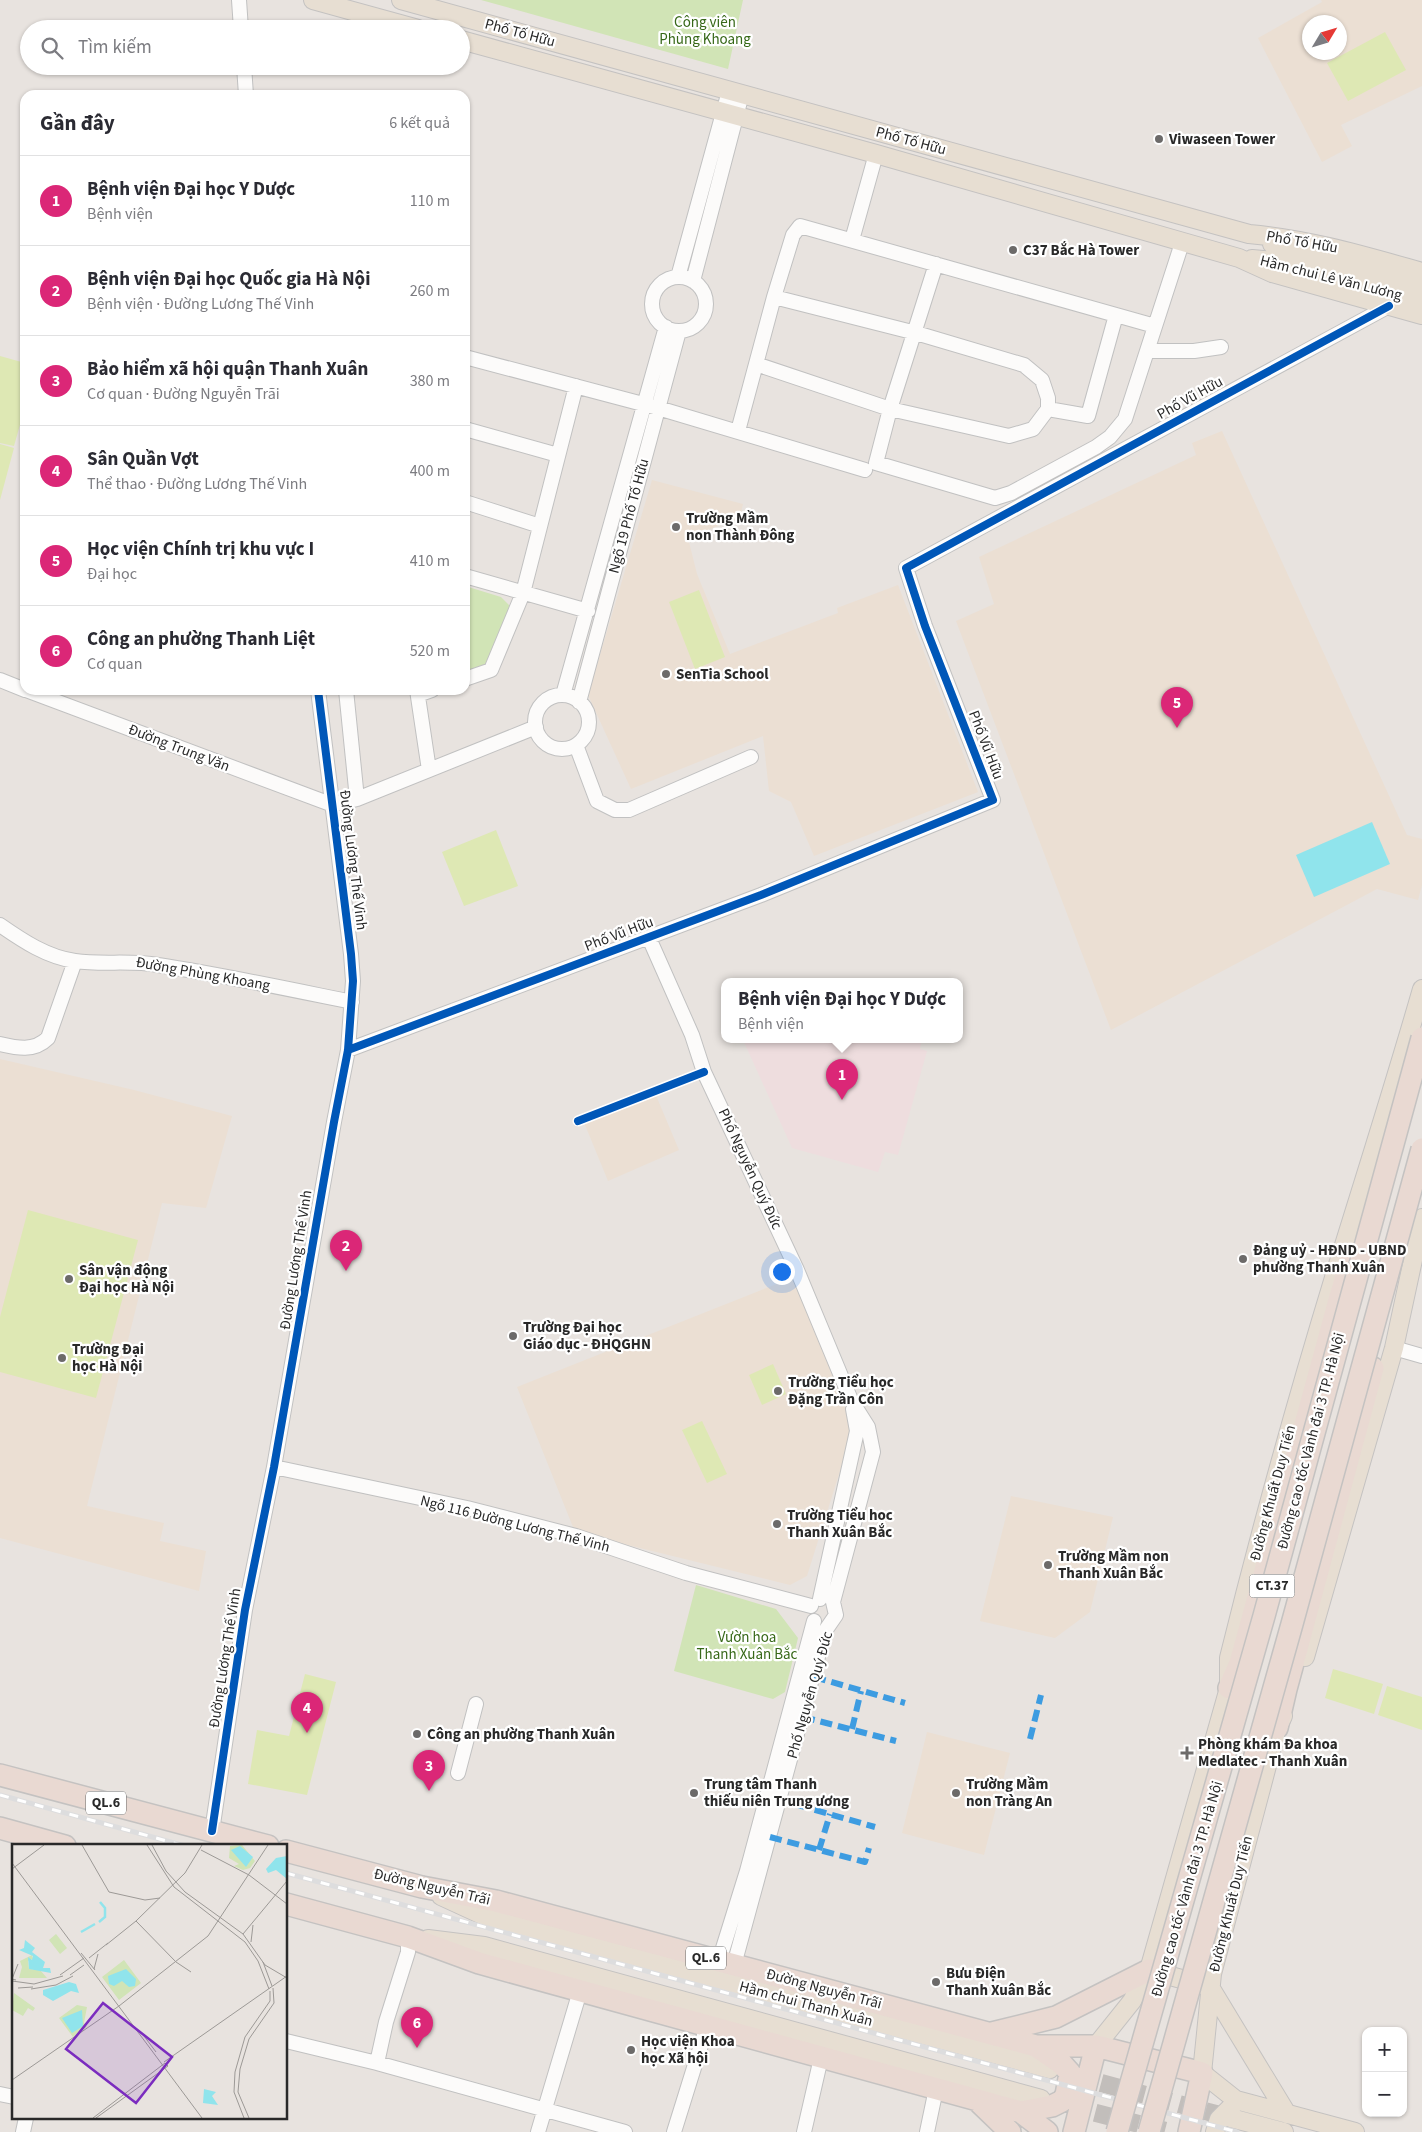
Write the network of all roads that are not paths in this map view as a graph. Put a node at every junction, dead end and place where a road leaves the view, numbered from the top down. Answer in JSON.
{"nodes":[{"id":1,"x":239,"y":0,"type":"edge"},
{"id":2,"x":313,"y":0,"type":"edge"},
{"id":3,"x":401,"y":0,"type":"edge"},
{"id":4,"x":240,"y":20,"type":"edge"},
{"id":5,"x":385,"y":20,"type":"edge"},
{"id":6,"x":470,"y":42,"type":"edge"},
{"id":7,"x":245,"y":75,"type":"edge"},
{"id":8,"x":246,"y":90,"type":"edge"},
{"id":9,"x":736,"y":93,"type":"junction"},
{"id":10,"x":730,"y":114,"type":"junction"},
{"id":11,"x":876,"y":154,"type":"junction"},
{"id":12,"x":1249,"y":234,"type":"junction"},
{"id":13,"x":852,"y":240,"type":"junction"},
{"id":14,"x":1182,"y":243,"type":"junction"},
{"id":15,"x":1239,"y":258,"type":"junction"},
{"id":16,"x":936,"y":264,"type":"junction"},
{"id":17,"x":1422,"y":272,"type":"edge"},
{"id":18,"x":678,"y":277,"type":"junction"},
{"id":19,"x":693,"y":281,"type":"junction"},
{"id":20,"x":1422,"y":286,"type":"edge"},
{"id":21,"x":774,"y":297,"type":"junction"},
{"id":22,"x":1422,"y":301,"type":"edge"},
{"id":23,"x":1389,"y":306,"type":"junction"},
{"id":24,"x":1116,"y":314,"type":"junction"},
{"id":25,"x":1422,"y":315,"type":"edge"},
{"id":26,"x":1155,"y":326,"type":"junction"},
{"id":27,"x":672,"y":329,"type":"junction"},
{"id":28,"x":916,"y":333,"type":"junction"},
{"id":29,"x":1221,"y":347,"type":"dead end"},
{"id":30,"x":1149,"y":350,"type":"junction"},
{"id":31,"x":470,"y":358,"type":"edge"},
{"id":32,"x":756,"y":364,"type":"junction"},
{"id":33,"x":576,"y":386,"type":"junction"},
{"id":34,"x":651,"y":406,"type":"junction"},
{"id":35,"x":890,"y":409,"type":"junction"},
{"id":36,"x":1048,"y":409,"type":"junction"},
{"id":37,"x":470,"y":431,"type":"edge"},
{"id":38,"x":738,"y":431,"type":"junction"},
{"id":39,"x":558,"y":455,"type":"junction"},
{"id":40,"x":865,"y":470,"type":"dead end"},
{"id":41,"x":470,"y":504,"type":"edge"},
{"id":42,"x":540,"y":526,"type":"junction"},
{"id":43,"x":470,"y":577,"type":"edge"},
{"id":44,"x":523,"y":593,"type":"junction"},
{"id":45,"x":588,"y":611,"type":"junction"},
{"id":46,"x":470,"y":677,"type":"edge"},
{"id":47,"x":0,"y":680,"type":"edge"},
{"id":48,"x":20,"y":688,"type":"edge"},
{"id":49,"x":38,"y":695,"type":"edge"},
{"id":50,"x":319,"y":695,"type":"edge"},
{"id":51,"x":347,"y":695,"type":"edge"},
{"id":52,"x":417,"y":695,"type":"edge"},
{"id":53,"x":563,"y":696,"type":"junction"},
{"id":54,"x":579,"y":702,"type":"junction"},
{"id":55,"x":536,"y":727,"type":"junction"},
{"id":56,"x":576,"y":745,"type":"junction"},
{"id":57,"x":751,"y":758,"type":"dead end"},
{"id":58,"x":428,"y":770,"type":"junction"},
{"id":59,"x":358,"y":799,"type":"junction"},
{"id":60,"x":333,"y":805,"type":"junction"},
{"id":61,"x":0,"y":925,"type":"edge"},
{"id":62,"x":649,"y":938,"type":"junction"},
{"id":63,"x":75,"y":961,"type":"junction"},
{"id":64,"x":1422,"y":989,"type":"edge"},
{"id":65,"x":352,"y":1002,"type":"junction"},
{"id":66,"x":1419,"y":1013,"type":"edge"},
{"id":67,"x":1422,"y":1038,"type":"edge"},
{"id":68,"x":0,"y":1044,"type":"edge"},
{"id":69,"x":348,"y":1050,"type":"junction"},
{"id":70,"x":1422,"y":1148,"type":"edge"},
{"id":71,"x":1422,"y":1178,"type":"edge"},
{"id":72,"x":1422,"y":1218,"type":"edge"},
{"id":73,"x":1394,"y":1348,"type":"junction"},
{"id":74,"x":1422,"y":1356,"type":"edge"},
{"id":75,"x":863,"y":1429,"type":"junction"},
{"id":76,"x":274,"y":1466,"type":"junction"},
{"id":77,"x":821,"y":1602,"type":"junction"},
{"id":78,"x":814,"y":1621,"type":"junction"},
{"id":79,"x":825,"y":1631,"type":"junction"},
{"id":80,"x":1229,"y":1688,"type":"junction"},
{"id":81,"x":476,"y":1704,"type":"dead end"},
{"id":82,"x":1277,"y":1728,"type":"junction"},
{"id":83,"x":458,"y":1772,"type":"dead end"},
{"id":84,"x":0,"y":1775,"type":"edge"},
{"id":85,"x":0,"y":1828,"type":"edge"},
{"id":86,"x":212,"y":1831,"type":"junction"},
{"id":87,"x":58,"y":1844,"type":"edge"},
{"id":88,"x":261,"y":1844,"type":"edge"},
{"id":89,"x":288,"y":1852,"type":"edge"},
{"id":90,"x":422,"y":1887,"type":"junction"},
{"id":91,"x":288,"y":1905,"type":"edge"},
{"id":92,"x":408,"y":1936,"type":"junction"},
{"id":93,"x":726,"y":1963,"type":"junction"},
{"id":94,"x":1149,"y":1970,"type":"junction"},
{"id":95,"x":1210,"y":1987,"type":"junction"},
{"id":96,"x":580,"y":1991,"type":"junction"},
{"id":97,"x":707,"y":2026,"type":"junction"},
{"id":98,"x":990,"y":2034,"type":"junction"},
{"id":99,"x":288,"y":2041,"type":"edge"},
{"id":100,"x":1036,"y":2046,"type":"junction"},
{"id":101,"x":1096,"y":2046,"type":"junction"},
{"id":102,"x":821,"y":2058,"type":"junction"},
{"id":103,"x":377,"y":2063,"type":"junction"},
{"id":104,"x":1050,"y":2070,"type":"dead end"},
{"id":105,"x":1202,"y":2074,"type":"junction"},
{"id":106,"x":936,"y":2089,"type":"junction"},
{"id":107,"x":1041,"y":2099,"type":"dead end"},
{"id":108,"x":1236,"y":2100,"type":"junction"},
{"id":109,"x":978,"y":2101,"type":"junction"},
{"id":110,"x":545,"y":2110,"type":"junction"},
{"id":111,"x":1021,"y":2112,"type":"junction"},
{"id":112,"x":1287,"y":2114,"type":"junction"},
{"id":113,"x":1231,"y":2118,"type":"tunnel mouth"},
{"id":114,"x":538,"y":2132,"type":"edge"},
{"id":115,"x":624,"y":2132,"type":"edge"},
{"id":116,"x":674,"y":2132,"type":"edge"},
{"id":117,"x":804,"y":2132,"type":"edge"},
{"id":118,"x":927,"y":2132,"type":"edge"},
{"id":119,"x":1010,"y":2132,"type":"edge"},
{"id":120,"x":1046,"y":2132,"type":"edge"},
{"id":121,"x":1074,"y":2132,"type":"edge"},
{"id":122,"x":1117,"y":2132,"type":"edge"},
{"id":123,"x":1149,"y":2132,"type":"edge"},
{"id":124,"x":1190,"y":2132,"type":"edge"},
{"id":125,"x":1215,"y":2132,"type":"edge"},
{"id":126,"x":1284,"y":2132,"type":"edge"},
{"id":127,"x":1355,"y":2132,"type":"edge"}],
"edges":[{"from":1,"to":4,"type":"street"},
{"from":2,"to":5,"type":"main road"},
{"from":3,"to":9,"type":"main road","name":"Phố Tố Hữu"},
{"from":6,"to":10,"type":"main road","name":"Phố Tố Hữu"},
{"from":7,"to":8,"type":"street"},
{"from":9,"to":10,"type":"street"},
{"from":9,"to":12,"type":"main road","name":"Phố Tố Hữu"},
{"from":10,"to":11,"type":"main road","name":"Phố Tố Hữu"},
{"from":10,"to":18,"type":"street"},
{"from":10,"to":19,"type":"street"},
{"from":11,"to":13,"type":"street"},
{"from":11,"to":14,"type":"main road","name":"Phố Tố Hữu"},
{"from":12,"to":17,"type":"main road","name":"Phố Tố Hữu"},
{"from":12,"to":20,"type":"main road","name":"Hầm chui Lê Văn Lương"},
{"from":13,"to":16,"type":"street"},
{"from":13,"to":21,"type":"street"},
{"from":14,"to":15,"type":"main road","name":"Phố Tố Hữu"},
{"from":14,"to":26,"type":"street"},
{"from":15,"to":22,"type":"main road","name":"Hầm chui Lê Văn Lương"},
{"from":15,"to":23,"type":"main road","name":"Phố Tố Hữu"},
{"from":16,"to":24,"type":"street"},
{"from":16,"to":28,"type":"street"},
{"from":18,"to":19,"type":"street"},
{"from":18,"to":27,"type":"street"},
{"from":19,"to":27,"type":"street"},
{"from":21,"to":28,"type":"street"},
{"from":21,"to":32,"type":"street"},
{"from":23,"to":25,"type":"main road","name":"Phố Tố Hữu"},
{"from":23,"to":62,"type":"street","name":"Phố Vũ Hữu"},
{"from":24,"to":26,"type":"street"},
{"from":24,"to":36,"type":"street"},
{"from":26,"to":30,"type":"street"},
{"from":27,"to":34,"type":"street","name":"Ngõ 19 Phố Tố Hữu"},
{"from":28,"to":35,"type":"street"},
{"from":28,"to":36,"type":"street"},
{"from":29,"to":30,"type":"street"},
{"from":30,"to":35,"type":"street"},
{"from":31,"to":33,"type":"street"},
{"from":32,"to":35,"type":"street"},
{"from":32,"to":38,"type":"street"},
{"from":33,"to":34,"type":"street"},
{"from":33,"to":39,"type":"street"},
{"from":34,"to":38,"type":"street"},
{"from":34,"to":45,"type":"street","name":"Ngõ 19 Phố Tố Hữu"},
{"from":34,"to":54,"type":"street","name":"Ngõ 19 Phố Tố Hữu"},
{"from":35,"to":36,"type":"street"},
{"from":37,"to":39,"type":"street"},
{"from":38,"to":40,"type":"street"},
{"from":39,"to":42,"type":"street"},
{"from":41,"to":42,"type":"street"},
{"from":42,"to":44,"type":"street"},
{"from":43,"to":44,"type":"street"},
{"from":44,"to":45,"type":"street"},
{"from":44,"to":46,"type":"street"},
{"from":45,"to":53,"type":"street","name":"Ngõ 19 Phố Tố Hữu"},
{"from":47,"to":48,"type":"street","name":"Đường Trung Văn"},
{"from":49,"to":60,"type":"street","name":"Đường Trung Văn"},
{"from":50,"to":60,"type":"street","name":"Đường Lương Thế Vinh"},
{"from":51,"to":59,"type":"street"},
{"from":52,"to":58,"type":"street"},
{"from":53,"to":54,"type":"street"},
{"from":53,"to":55,"type":"street"},
{"from":54,"to":56,"type":"street"},
{"from":55,"to":56,"type":"street"},
{"from":55,"to":58,"type":"street"},
{"from":56,"to":57,"type":"street"},
{"from":58,"to":59,"type":"street"},
{"from":59,"to":60,"type":"street"},
{"from":60,"to":65,"type":"street","name":"Đường Lương Thế Vinh"},
{"from":61,"to":63,"type":"street","name":"Đường Phùng Khoang"},
{"from":62,"to":69,"type":"street","name":"Phố Vũ Hữu"},
{"from":62,"to":75,"type":"street","name":"Phố Nguyễn Quý Đức"},
{"from":63,"to":65,"type":"street","name":"Đường Phùng Khoang"},
{"from":63,"to":68,"type":"street"},
{"from":64,"to":66,"type":"main road","name":"Đường Khuất Duy Tiến"},
{"from":65,"to":69,"type":"street","name":"Đường Lương Thế Vinh"},
{"from":66,"to":80,"type":"main road","name":"Đường Khuất Duy Tiến"},
{"from":67,"to":80,"type":"highway","bridge":true},
{"from":67,"to":122,"type":"highway","name":"Đường cao tốc Vành đai 3 TP. Hà Nội","number":"CT.37","bridge":true},
{"from":69,"to":76,"type":"street","name":"Đường Lương Thế Vinh"},
{"from":70,"to":123,"type":"highway","name":"Đường cao tốc Vành đai 3 TP. Hà Nội","number":"CT.37","bridge":true},
{"from":71,"to":82,"type":"highway"},
{"from":72,"to":73,"type":"main road","name":"Đường Khuất Duy Tiến"},
{"from":73,"to":74,"type":"street"},
{"from":73,"to":82,"type":"main road","name":"Đường Khuất Duy Tiến"},
{"from":75,"to":77,"type":"street","name":"Phố Nguyễn Quý Đức"},
{"from":75,"to":77,"type":"street","name":"Phố Nguyễn Quý Đức"},
{"from":76,"to":77,"type":"street","name":"Ngõ 116 Đường Lương Thế Vinh"},
{"from":76,"to":86,"type":"street","name":"Đường Lương Thế Vinh"},
{"from":77,"to":78,"type":"street"},
{"from":77,"to":79,"type":"street","name":"Phố Nguyễn Quý Đức"},
{"from":78,"to":79,"type":"street"},
{"from":78,"to":93,"type":"street","name":"Phố Nguyễn Quý Đức"},
{"from":79,"to":93,"type":"street","name":"Phố Nguyễn Quý Đức"},
{"from":80,"to":94,"type":"main road","name":"Đường Khuất Duy Tiến"},
{"from":81,"to":83,"type":"street"},
{"from":82,"to":95,"type":"main road","name":"Đường Khuất Duy Tiến"},
{"from":84,"to":86,"type":"highway","number":"QL.6"},
{"from":85,"to":87,"type":"highway"},
{"from":86,"to":88,"type":"highway","number":"QL.6"},
{"from":89,"to":90,"type":"highway","name":"Đường Nguyễn Trãi","number":"QL.6"},
{"from":90,"to":93,"type":"highway","name":"Đường Nguyễn Trãi","number":"QL.6"},
{"from":90,"to":104,"type":"main road","name":"Hầm chui Thanh Xuân"},
{"from":91,"to":92,"type":"highway"},
{"from":92,"to":96,"type":"highway"},
{"from":92,"to":103,"type":"street"},
{"from":92,"to":107,"type":"main road","name":"Hầm chui Thanh Xuân"},
{"from":93,"to":98,"type":"highway","name":"Đường Nguyễn Trãi","number":"QL.6"},
{"from":94,"to":95,"type":"main road"},
{"from":94,"to":98,"type":"highway"},
{"from":94,"to":101,"type":"main road","name":"Đường Khuất Duy Tiến"},
{"from":95,"to":105,"type":"main road","name":"Đường Khuất Duy Tiến"},
{"from":95,"to":112,"type":"main road"},
{"from":96,"to":97,"type":"highway"},
{"from":96,"to":110,"type":"street"},
{"from":97,"to":102,"type":"highway"},
{"from":97,"to":116,"type":"street"},
{"from":98,"to":100,"type":"highway","name":"Đường Nguyễn Trãi","number":"QL.6"},
{"from":99,"to":103,"type":"street"},
{"from":100,"to":101,"type":"highway","name":"Đường Nguyễn Trãi","number":"QL.6"},
{"from":100,"to":111,"type":"highway"},
{"from":101,"to":105,"type":"highway","name":"Đường Nguyễn Trãi"},
{"from":101,"to":121,"type":"highway"},
{"from":102,"to":106,"type":"highway"},
{"from":102,"to":117,"type":"street"},
{"from":103,"to":110,"type":"street"},
{"from":105,"to":108,"type":"main road","name":"Đường Nguyễn Trãi"},
{"from":105,"to":124,"type":"highway","name":"Đường Khuất Duy Tiến"},
{"from":106,"to":109,"type":"highway"},
{"from":106,"to":118,"type":"street"},
{"from":108,"to":112,"type":"main road","name":"Đường Nguyễn Trãi"},
{"from":108,"to":125,"type":"main road"},
{"from":109,"to":111,"type":"highway"},
{"from":109,"to":119,"type":"highway"},
{"from":110,"to":114,"type":"street"},
{"from":110,"to":115,"type":"street"},
{"from":111,"to":120,"type":"highway"},
{"from":112,"to":127,"type":"main road","name":"Đường Nguyễn Trãi"},
{"from":113,"to":126,"type":"main road"}]}
